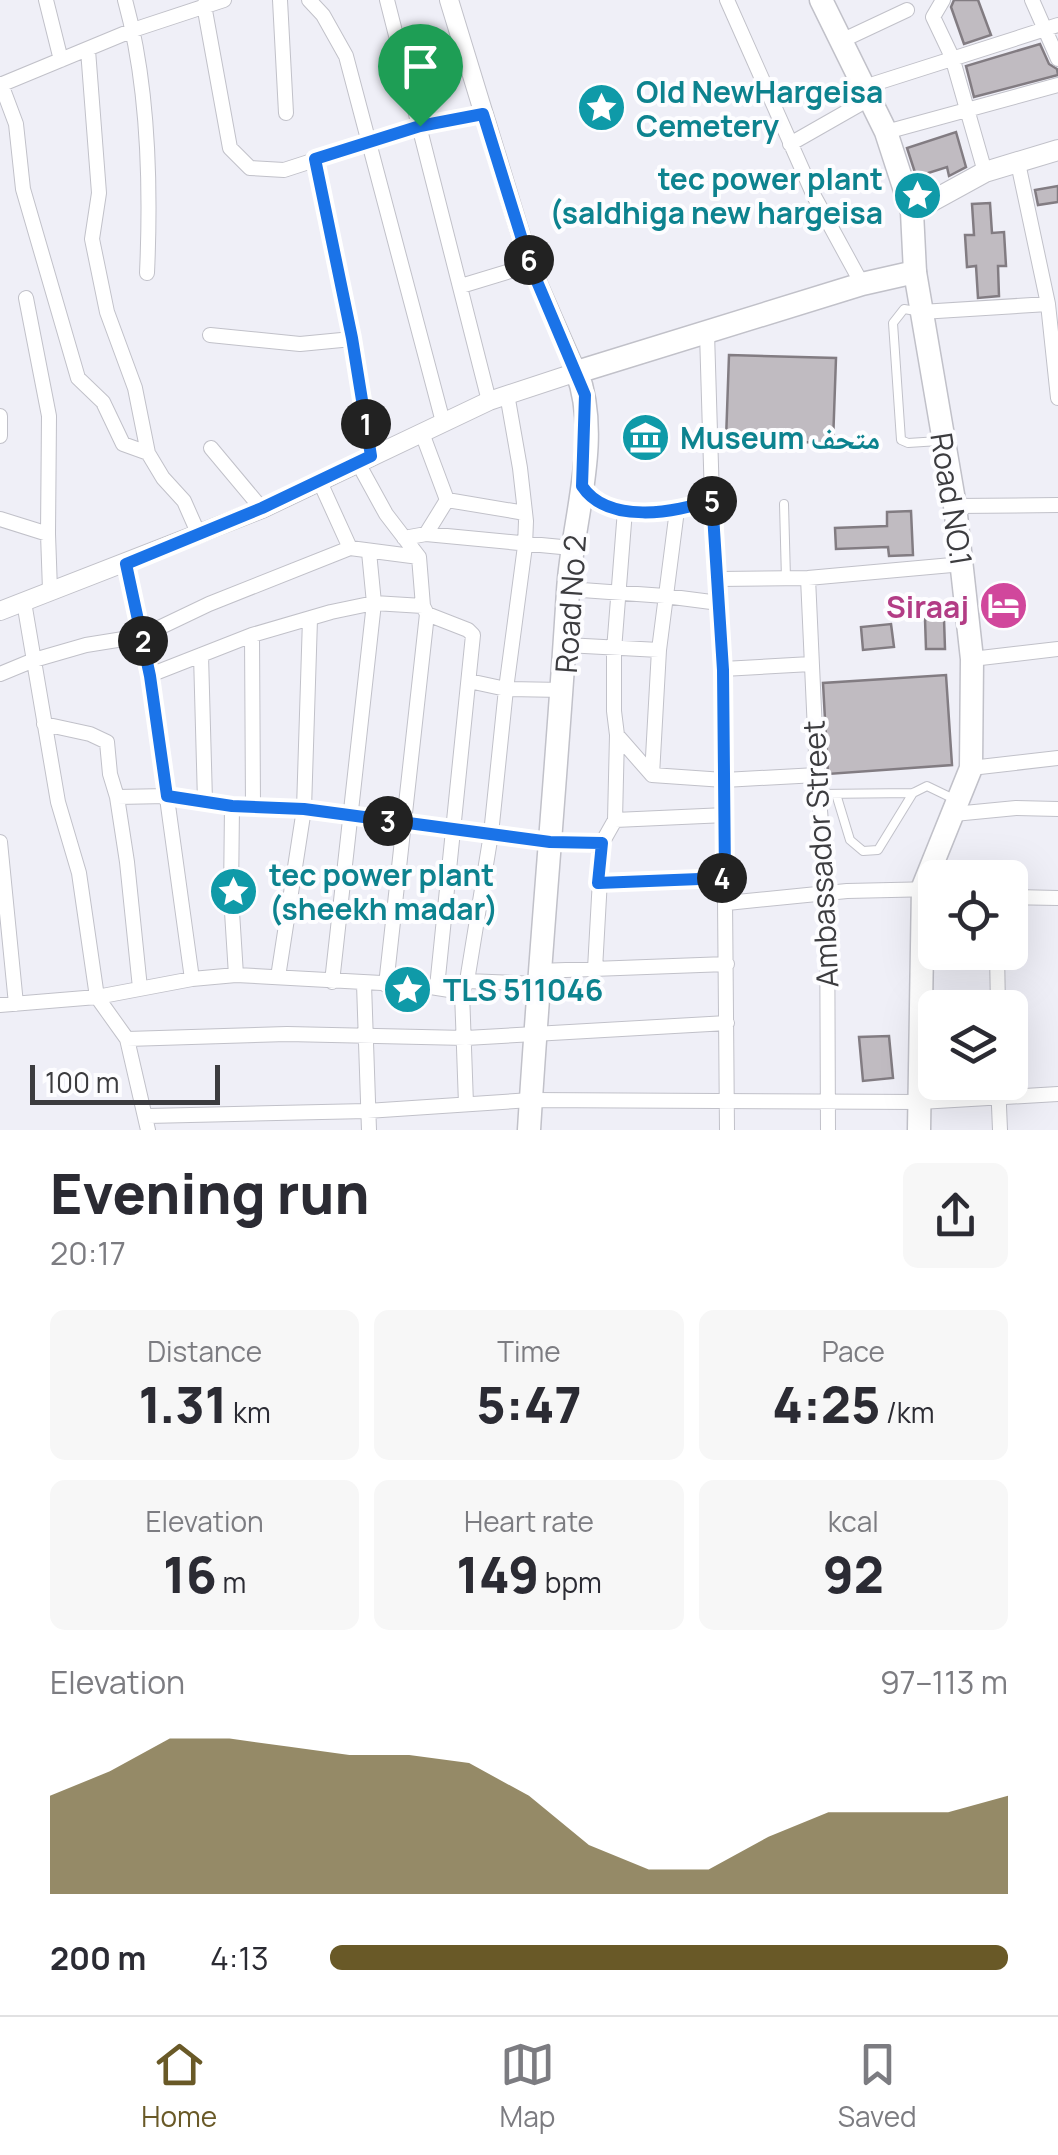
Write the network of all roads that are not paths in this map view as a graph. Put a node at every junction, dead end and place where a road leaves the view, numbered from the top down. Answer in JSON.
{"nodes":[{"id":1,"x":46,"y":0,"type":"edge"},
{"id":2,"x":125,"y":0,"type":"edge"},
{"id":3,"x":224,"y":0,"type":"edge"},
{"id":4,"x":280,"y":0,"type":"edge"},
{"id":5,"x":309,"y":0,"type":"edge"},
{"id":6,"x":387,"y":0,"type":"edge"},
{"id":7,"x":449,"y":0,"type":"edge"},
{"id":8,"x":726,"y":0,"type":"edge"},
{"id":9,"x":821,"y":0,"type":"edge"},
{"id":10,"x":943,"y":0,"type":"edge"},
{"id":11,"x":1032,"y":0,"type":"edge"},
{"id":12,"x":197,"y":4,"type":"edge"},
{"id":13,"x":905,"y":5,"type":"edge"},
{"id":14,"x":933,"y":17,"type":"junction"},
{"id":15,"x":1053,"y":27,"type":"edge"},
{"id":16,"x":134,"y":30,"type":"junction"},
{"id":17,"x":841,"y":41,"type":"junction"},
{"id":18,"x":88,"y":50,"type":"junction"},
{"id":19,"x":952,"y":57,"type":"junction"},
{"id":20,"x":61,"y":60,"type":"junction"},
{"id":21,"x":1058,"y":60,"type":"edge"},
{"id":22,"x":0,"y":85,"type":"edge"},
{"id":23,"x":1058,"y":85,"type":"edge"},
{"id":24,"x":867,"y":93,"type":"junction"},
{"id":25,"x":967,"y":109,"type":"junction"},
{"id":26,"x":286,"y":113,"type":"dead end"},
{"id":27,"x":483,"y":114,"type":"junction"},
{"id":28,"x":420,"y":126,"type":"junction"},
{"id":29,"x":886,"y":132,"type":"junction"},
{"id":30,"x":369,"y":142,"type":"junction"},
{"id":31,"x":790,"y":144,"type":"junction"},
{"id":32,"x":1058,"y":150,"type":"edge"},
{"id":33,"x":315,"y":159,"type":"junction"},
{"id":34,"x":1018,"y":163,"type":"junction"},
{"id":35,"x":985,"y":172,"type":"junction"},
{"id":36,"x":912,"y":212,"type":"junction"},
{"id":37,"x":530,"y":265,"type":"junction"},
{"id":38,"x":915,"y":272,"type":"junction"},
{"id":39,"x":147,"y":273,"type":"dead end"},
{"id":40,"x":862,"y":284,"type":"junction"},
{"id":41,"x":461,"y":286,"type":"junction"},
{"id":42,"x":26,"y":298,"type":"dead end"},
{"id":43,"x":1048,"y":304,"type":"junction"},
{"id":44,"x":921,"y":312,"type":"junction"},
{"id":45,"x":707,"y":332,"type":"junction"},
{"id":46,"x":210,"y":335,"type":"dead end"},
{"id":47,"x":352,"y":338,"type":"junction"},
{"id":48,"x":576,"y":372,"type":"junction"},
{"id":49,"x":498,"y":398,"type":"junction"},
{"id":50,"x":1058,"y":398,"type":"edge"},
{"id":51,"x":0,"y":416,"type":"edge"},
{"id":52,"x":443,"y":422,"type":"junction"},
{"id":53,"x":422,"y":432,"type":"junction"},
{"id":54,"x":0,"y":436,"type":"edge"},
{"id":55,"x":944,"y":441,"type":"junction"},
{"id":56,"x":211,"y":448,"type":"dead end"},
{"id":57,"x":148,"y":453,"type":"junction"},
{"id":58,"x":365,"y":460,"type":"junction"},
{"id":59,"x":320,"y":482,"type":"junction"},
{"id":60,"x":582,"y":486,"type":"junction"},
{"id":61,"x":712,"y":499,"type":"junction"},
{"id":62,"x":447,"y":500,"type":"junction"},
{"id":63,"x":784,"y":504,"type":"dead end"},
{"id":64,"x":1058,"y":505,"type":"edge"},
{"id":65,"x":955,"y":506,"type":"junction"},
{"id":66,"x":262,"y":508,"type":"junction"},
{"id":67,"x":625,"y":510,"type":"junction"},
{"id":68,"x":677,"y":510,"type":"junction"},
{"id":69,"x":525,"y":513,"type":"junction"},
{"id":70,"x":0,"y":519,"type":"edge"},
{"id":71,"x":48,"y":534,"type":"junction"},
{"id":72,"x":426,"y":534,"type":"junction"},
{"id":73,"x":200,"y":535,"type":"junction"},
{"id":74,"x":404,"y":538,"type":"junction"},
{"id":75,"x":525,"y":546,"type":"junction"},
{"id":76,"x":350,"y":548,"type":"junction"},
{"id":77,"x":572,"y":548,"type":"junction"},
{"id":78,"x":369,"y":552,"type":"junction"},
{"id":79,"x":419,"y":557,"type":"junction"},
{"id":80,"x":126,"y":564,"type":"junction"},
{"id":81,"x":962,"y":564,"type":"junction"},
{"id":82,"x":718,"y":578,"type":"junction"},
{"id":83,"x":808,"y":578,"type":"junction"},
{"id":84,"x":786,"y":579,"type":"junction"},
{"id":85,"x":568,"y":589,"type":"junction"},
{"id":86,"x":50,"y":590,"type":"junction"},
{"id":87,"x":618,"y":592,"type":"junction"},
{"id":88,"x":665,"y":596,"type":"junction"},
{"id":89,"x":24,"y":602,"type":"junction"},
{"id":90,"x":374,"y":603,"type":"junction"},
{"id":91,"x":720,"y":603,"type":"junction"},
{"id":92,"x":425,"y":610,"type":"junction"},
{"id":93,"x":0,"y":611,"type":"edge"},
{"id":94,"x":310,"y":619,"type":"junction"},
{"id":95,"x":252,"y":635,"type":"junction"},
{"id":96,"x":142,"y":636,"type":"junction"},
{"id":97,"x":566,"y":645,"type":"junction"},
{"id":98,"x":1058,"y":649,"type":"edge"},
{"id":99,"x":614,"y":650,"type":"junction"},
{"id":100,"x":660,"y":650,"type":"junction"},
{"id":101,"x":200,"y":655,"type":"junction"},
{"id":102,"x":972,"y":659,"type":"junction"},
{"id":103,"x":34,"y":660,"type":"junction"},
{"id":104,"x":811,"y":664,"type":"junction"},
{"id":105,"x":723,"y":670,"type":"junction"},
{"id":106,"x":0,"y":674,"type":"edge"},
{"id":107,"x":150,"y":676,"type":"junction"},
{"id":108,"x":469,"y":681,"type":"junction"},
{"id":109,"x":506,"y":689,"type":"junction"},
{"id":110,"x":564,"y":690,"type":"junction"},
{"id":111,"x":44,"y":724,"type":"junction"},
{"id":112,"x":618,"y":735,"type":"junction"},
{"id":113,"x":1058,"y":758,"type":"edge"},
{"id":114,"x":971,"y":768,"type":"junction"},
{"id":115,"x":816,"y":774,"type":"junction"},
{"id":116,"x":652,"y":775,"type":"junction"},
{"id":117,"x":724,"y":780,"type":"junction"},
{"id":118,"x":913,"y":793,"type":"junction"},
{"id":119,"x":818,"y":794,"type":"junction"},
{"id":120,"x":836,"y":794,"type":"junction"},
{"id":121,"x":167,"y":796,"type":"junction"},
{"id":122,"x":117,"y":797,"type":"junction"},
{"id":123,"x":205,"y":801,"type":"junction"},
{"id":124,"x":232,"y":806,"type":"junction"},
{"id":125,"x":253,"y":806,"type":"junction"},
{"id":126,"x":957,"y":808,"type":"junction"},
{"id":127,"x":304,"y":809,"type":"junction"},
{"id":128,"x":1058,"y":809,"type":"edge"},
{"id":129,"x":348,"y":815,"type":"junction"},
{"id":130,"x":726,"y":815,"type":"junction"},
{"id":131,"x":615,"y":820,"type":"junction"},
{"id":132,"x":405,"y":824,"type":"junction"},
{"id":133,"x":453,"y":828,"type":"junction"},
{"id":134,"x":491,"y":834,"type":"junction"},
{"id":135,"x":0,"y":842,"type":"edge"},
{"id":136,"x":550,"y":842,"type":"junction"},
{"id":137,"x":602,"y":843,"type":"junction"},
{"id":138,"x":939,"y":860,"type":"edge"},
{"id":139,"x":725,"y":878,"type":"junction"},
{"id":140,"x":598,"y":883,"type":"junction"},
{"id":141,"x":918,"y":889,"type":"edge"},
{"id":142,"x":826,"y":893,"type":"junction"},
{"id":143,"x":1028,"y":897,"type":"edge"},
{"id":144,"x":1058,"y":898,"type":"edge"},
{"id":145,"x":727,"y":902,"type":"junction"},
{"id":146,"x":727,"y":964,"type":"junction"},
{"id":147,"x":595,"y":969,"type":"junction"},
{"id":148,"x":926,"y":970,"type":"edge"},
{"id":149,"x":236,"y":975,"type":"junction"},
{"id":150,"x":278,"y":977,"type":"junction"},
{"id":151,"x":539,"y":978,"type":"junction"},
{"id":152,"x":192,"y":979,"type":"junction"},
{"id":153,"x":332,"y":982,"type":"junction"},
{"id":154,"x":364,"y":984,"type":"junction"},
{"id":155,"x":386,"y":984,"type":"junction"},
{"id":156,"x":464,"y":986,"type":"junction"},
{"id":157,"x":437,"y":987,"type":"junction"},
{"id":158,"x":140,"y":988,"type":"junction"},
{"id":159,"x":96,"y":997,"type":"junction"},
{"id":160,"x":8,"y":1005,"type":"edge"},
{"id":161,"x":727,"y":1023,"type":"junction"},
{"id":162,"x":534,"y":1033,"type":"junction"},
{"id":163,"x":365,"y":1037,"type":"junction"},
{"id":164,"x":466,"y":1038,"type":"junction"},
{"id":165,"x":128,"y":1039,"type":"junction"},
{"id":166,"x":1058,"y":1094,"type":"edge"},
{"id":167,"x":1028,"y":1097,"type":"edge"},
{"id":168,"x":728,"y":1099,"type":"junction"},
{"id":169,"x":531,"y":1100,"type":"junction"},
{"id":170,"x":973,"y":1100,"type":"edge"},
{"id":171,"x":999,"y":1100,"type":"edge"},
{"id":172,"x":828,"y":1101,"type":"junction"},
{"id":173,"x":920,"y":1102,"type":"junction"},
{"id":174,"x":466,"y":1104,"type":"junction"},
{"id":175,"x":367,"y":1111,"type":"junction"},
{"id":176,"x":147,"y":1123,"type":"edge"},
{"id":177,"x":368,"y":1130,"type":"edge"},
{"id":178,"x":529,"y":1130,"type":"edge"},
{"id":179,"x":727,"y":1130,"type":"edge"},
{"id":180,"x":828,"y":1130,"type":"edge"},
{"id":181,"x":920,"y":1130,"type":"edge"},
{"id":182,"x":1000,"y":1130,"type":"edge"}],
"edges":[{"from":1,"to":20,"type":"street"},
{"from":2,"to":16,"type":"street"},
{"from":3,"to":12,"type":"street"},
{"from":4,"to":26,"type":"street"},
{"from":5,"to":30,"type":"street"},
{"from":6,"to":28,"type":"street"},
{"from":7,"to":27,"type":"street"},
{"from":8,"to":31,"type":"street"},
{"from":9,"to":17,"type":"main road","name":"Road NO.1"},
{"from":10,"to":14,"type":"street"},
{"from":11,"to":15,"type":"street"},
{"from":12,"to":16,"type":"street"},
{"from":12,"to":33,"type":"street"},
{"from":13,"to":14,"type":"street"},
{"from":13,"to":17,"type":"street"},
{"from":14,"to":19,"type":"street"},
{"from":15,"to":19,"type":"street"},
{"from":15,"to":21,"type":"street"},
{"from":16,"to":18,"type":"street"},
{"from":16,"to":39,"type":"street"},
{"from":17,"to":24,"type":"main road","name":"Road NO.1"},
{"from":18,"to":20,"type":"street"},
{"from":18,"to":57,"type":"street"},
{"from":19,"to":24,"type":"street"},
{"from":19,"to":25,"type":"street"},
{"from":20,"to":22,"type":"street"},
{"from":22,"to":57,"type":"street"},
{"from":23,"to":25,"type":"street"},
{"from":24,"to":29,"type":"main road","name":"Road NO.1"},
{"from":24,"to":31,"type":"street"},
{"from":25,"to":29,"type":"street"},
{"from":25,"to":35,"type":"street"},
{"from":27,"to":28,"type":"street"},
{"from":27,"to":37,"type":"street"},
{"from":28,"to":30,"type":"street"},
{"from":28,"to":41,"type":"street"},
{"from":29,"to":36,"type":"main road","name":"Road NO.1"},
{"from":30,"to":33,"type":"street"},
{"from":30,"to":52,"type":"street"},
{"from":31,"to":40,"type":"street"},
{"from":32,"to":34,"type":"main road"},
{"from":33,"to":47,"type":"street"},
{"from":34,"to":35,"type":"main road"},
{"from":34,"to":43,"type":"street"},
{"from":35,"to":36,"type":"main road"},
{"from":36,"to":38,"type":"main road","name":"Road NO.1"},
{"from":37,"to":41,"type":"street"},
{"from":37,"to":48,"type":"street"},
{"from":38,"to":40,"type":"main road"},
{"from":38,"to":44,"type":"main road","name":"Road NO.1"},
{"from":40,"to":45,"type":"main road"},
{"from":41,"to":49,"type":"street"},
{"from":42,"to":71,"type":"street"},
{"from":43,"to":44,"type":"street"},
{"from":43,"to":50,"type":"street"},
{"from":44,"to":55,"type":"main road","name":"Road NO.1"},
{"from":44,"to":55,"type":"lane"},
{"from":45,"to":48,"type":"main road"},
{"from":45,"to":61,"type":"street"},
{"from":46,"to":47,"type":"street"},
{"from":47,"to":58,"type":"street"},
{"from":48,"to":49,"type":"street"},
{"from":48,"to":60,"type":"main road","name":"Road No 2"},
{"from":49,"to":52,"type":"street"},
{"from":49,"to":69,"type":"street"},
{"from":51,"to":54,"type":"street"},
{"from":52,"to":53,"type":"street"},
{"from":53,"to":58,"type":"street"},
{"from":53,"to":62,"type":"street"},
{"from":55,"to":65,"type":"main road","name":"Road NO.1"},
{"from":56,"to":66,"type":"street"},
{"from":57,"to":73,"type":"street"},
{"from":58,"to":59,"type":"street"},
{"from":58,"to":74,"type":"street"},
{"from":59,"to":66,"type":"street"},
{"from":59,"to":76,"type":"street"},
{"from":60,"to":67,"type":"street"},
{"from":60,"to":77,"type":"main road","name":"Road No 2"},
{"from":61,"to":68,"type":"street"},
{"from":61,"to":82,"type":"street"},
{"from":62,"to":69,"type":"street"},
{"from":62,"to":72,"type":"street"},
{"from":63,"to":84,"type":"lane"},
{"from":64,"to":65,"type":"street"},
{"from":65,"to":81,"type":"main road","name":"Road NO.1"},
{"from":66,"to":73,"type":"street"},
{"from":67,"to":68,"type":"street"},
{"from":67,"to":87,"type":"street"},
{"from":68,"to":88,"type":"street"},
{"from":69,"to":75,"type":"street"},
{"from":70,"to":71,"type":"street"},
{"from":71,"to":86,"type":"street"},
{"from":72,"to":74,"type":"street"},
{"from":72,"to":75,"type":"street"},
{"from":73,"to":80,"type":"street"},
{"from":74,"to":79,"type":"street"},
{"from":75,"to":77,"type":"street"},
{"from":75,"to":109,"type":"street"},
{"from":76,"to":78,"type":"street"},
{"from":76,"to":96,"type":"street"},
{"from":77,"to":85,"type":"main road","name":"Road No 2"},
{"from":78,"to":79,"type":"street"},
{"from":78,"to":90,"type":"street"},
{"from":79,"to":92,"type":"street"},
{"from":80,"to":86,"type":"street"},
{"from":80,"to":96,"type":"street"},
{"from":81,"to":83,"type":"street"},
{"from":81,"to":102,"type":"main road","name":"Road NO.1"},
{"from":82,"to":84,"type":"street"},
{"from":82,"to":91,"type":"street"},
{"from":83,"to":84,"type":"street"},
{"from":83,"to":104,"type":"street","name":"Ambassador Street"},
{"from":85,"to":87,"type":"street"},
{"from":85,"to":97,"type":"main road","name":"Road No 2"},
{"from":86,"to":89,"type":"street"},
{"from":87,"to":88,"type":"street"},
{"from":87,"to":99,"type":"street"},
{"from":88,"to":91,"type":"street"},
{"from":88,"to":100,"type":"street"},
{"from":89,"to":93,"type":"street"},
{"from":89,"to":103,"type":"street"},
{"from":90,"to":92,"type":"street"},
{"from":90,"to":94,"type":"street"},
{"from":90,"to":129,"type":"street"},
{"from":91,"to":105,"type":"street"},
{"from":92,"to":108,"type":"street"},
{"from":92,"to":132,"type":"street"},
{"from":94,"to":95,"type":"street"},
{"from":94,"to":127,"type":"street"},
{"from":95,"to":101,"type":"street"},
{"from":95,"to":125,"type":"street"},
{"from":96,"to":103,"type":"street"},
{"from":96,"to":107,"type":"street"},
{"from":97,"to":99,"type":"street"},
{"from":97,"to":110,"type":"main road","name":"Road No 2"},
{"from":98,"to":102,"type":"street"},
{"from":99,"to":100,"type":"street"},
{"from":99,"to":112,"type":"street"},
{"from":100,"to":116,"type":"street"},
{"from":101,"to":107,"type":"street"},
{"from":101,"to":123,"type":"street"},
{"from":102,"to":114,"type":"main road","name":"Road NO.1"},
{"from":103,"to":106,"type":"street"},
{"from":103,"to":111,"type":"street"},
{"from":104,"to":105,"type":"street"},
{"from":104,"to":115,"type":"street","name":"Ambassador Street"},
{"from":105,"to":117,"type":"street"},
{"from":107,"to":121,"type":"street"},
{"from":108,"to":109,"type":"street"},
{"from":108,"to":133,"type":"street"},
{"from":109,"to":110,"type":"street"},
{"from":109,"to":134,"type":"street"},
{"from":110,"to":136,"type":"main road","name":"Road No 2"},
{"from":111,"to":122,"type":"street"},
{"from":111,"to":159,"type":"street"},
{"from":112,"to":116,"type":"street"},
{"from":112,"to":131,"type":"street"},
{"from":113,"to":114,"type":"street"},
{"from":114,"to":126,"type":"main road","name":"Road NO.1"},
{"from":115,"to":117,"type":"street"},
{"from":115,"to":119,"type":"street","name":"Ambassador Street"},
{"from":116,"to":117,"type":"street"},
{"from":117,"to":130,"type":"street"},
{"from":118,"to":120,"type":"lane"},
{"from":118,"to":120,"type":"lane"},
{"from":118,"to":126,"type":"lane"},
{"from":119,"to":120,"type":"lane"},
{"from":119,"to":142,"type":"street","name":"Ambassador Street"},
{"from":121,"to":122,"type":"street"},
{"from":121,"to":123,"type":"street"},
{"from":121,"to":152,"type":"street"},
{"from":122,"to":158,"type":"street"},
{"from":123,"to":124,"type":"street"},
{"from":124,"to":125,"type":"street"},
{"from":124,"to":149,"type":"street"},
{"from":125,"to":127,"type":"street"},
{"from":126,"to":128,"type":"street"},
{"from":126,"to":138,"type":"main road","name":"Road NO.1"},
{"from":127,"to":129,"type":"street"},
{"from":127,"to":150,"type":"street"},
{"from":129,"to":132,"type":"street"},
{"from":129,"to":153,"type":"street"},
{"from":130,"to":131,"type":"street"},
{"from":130,"to":139,"type":"street"},
{"from":131,"to":137,"type":"street"},
{"from":132,"to":133,"type":"street"},
{"from":132,"to":155,"type":"street"},
{"from":133,"to":134,"type":"street"},
{"from":133,"to":157,"type":"street"},
{"from":134,"to":136,"type":"street"},
{"from":134,"to":156,"type":"street"},
{"from":135,"to":160,"type":"street"},
{"from":136,"to":137,"type":"street"},
{"from":136,"to":151,"type":"main road","name":"Road No 2"},
{"from":137,"to":140,"type":"street"},
{"from":139,"to":140,"type":"street"},
{"from":139,"to":145,"type":"street"},
{"from":140,"to":147,"type":"street"},
{"from":141,"to":142,"type":"street"},
{"from":142,"to":145,"type":"street"},
{"from":142,"to":172,"type":"street","name":"Ambassador Street"},
{"from":143,"to":144,"type":"street"},
{"from":145,"to":146,"type":"street"},
{"from":146,"to":147,"type":"street"},
{"from":146,"to":161,"type":"street"},
{"from":147,"to":151,"type":"street"},
{"from":148,"to":173,"type":"main road","name":"Road NO.1"},
{"from":149,"to":150,"type":"street"},
{"from":149,"to":152,"type":"street"},
{"from":150,"to":153,"type":"street"},
{"from":151,"to":156,"type":"street"},
{"from":151,"to":162,"type":"main road","name":"Road No 2"},
{"from":152,"to":158,"type":"street"},
{"from":153,"to":154,"type":"street"},
{"from":154,"to":155,"type":"street"},
{"from":154,"to":163,"type":"street"},
{"from":155,"to":157,"type":"street"},
{"from":156,"to":157,"type":"street"},
{"from":156,"to":164,"type":"street"},
{"from":158,"to":159,"type":"street"},
{"from":159,"to":160,"type":"street"},
{"from":159,"to":165,"type":"street"},
{"from":161,"to":162,"type":"street"},
{"from":161,"to":168,"type":"street"},
{"from":162,"to":164,"type":"street"},
{"from":162,"to":169,"type":"main road","name":"Road No 2"},
{"from":163,"to":164,"type":"street"},
{"from":163,"to":165,"type":"street"},
{"from":163,"to":175,"type":"street"},
{"from":164,"to":174,"type":"street"},
{"from":165,"to":176,"type":"street"},
{"from":166,"to":167,"type":"street"},
{"from":168,"to":169,"type":"street"},
{"from":168,"to":172,"type":"street"},
{"from":168,"to":179,"type":"street"},
{"from":169,"to":174,"type":"street"},
{"from":169,"to":178,"type":"main road","name":"Road No 2"},
{"from":170,"to":173,"type":"street"},
{"from":171,"to":182,"type":"street"},
{"from":172,"to":173,"type":"street"},
{"from":172,"to":180,"type":"street","name":"Ambassador Street"},
{"from":173,"to":181,"type":"main road","name":"Road NO.1"},
{"from":174,"to":175,"type":"street"},
{"from":175,"to":176,"type":"street"},
{"from":175,"to":177,"type":"street"}]}
